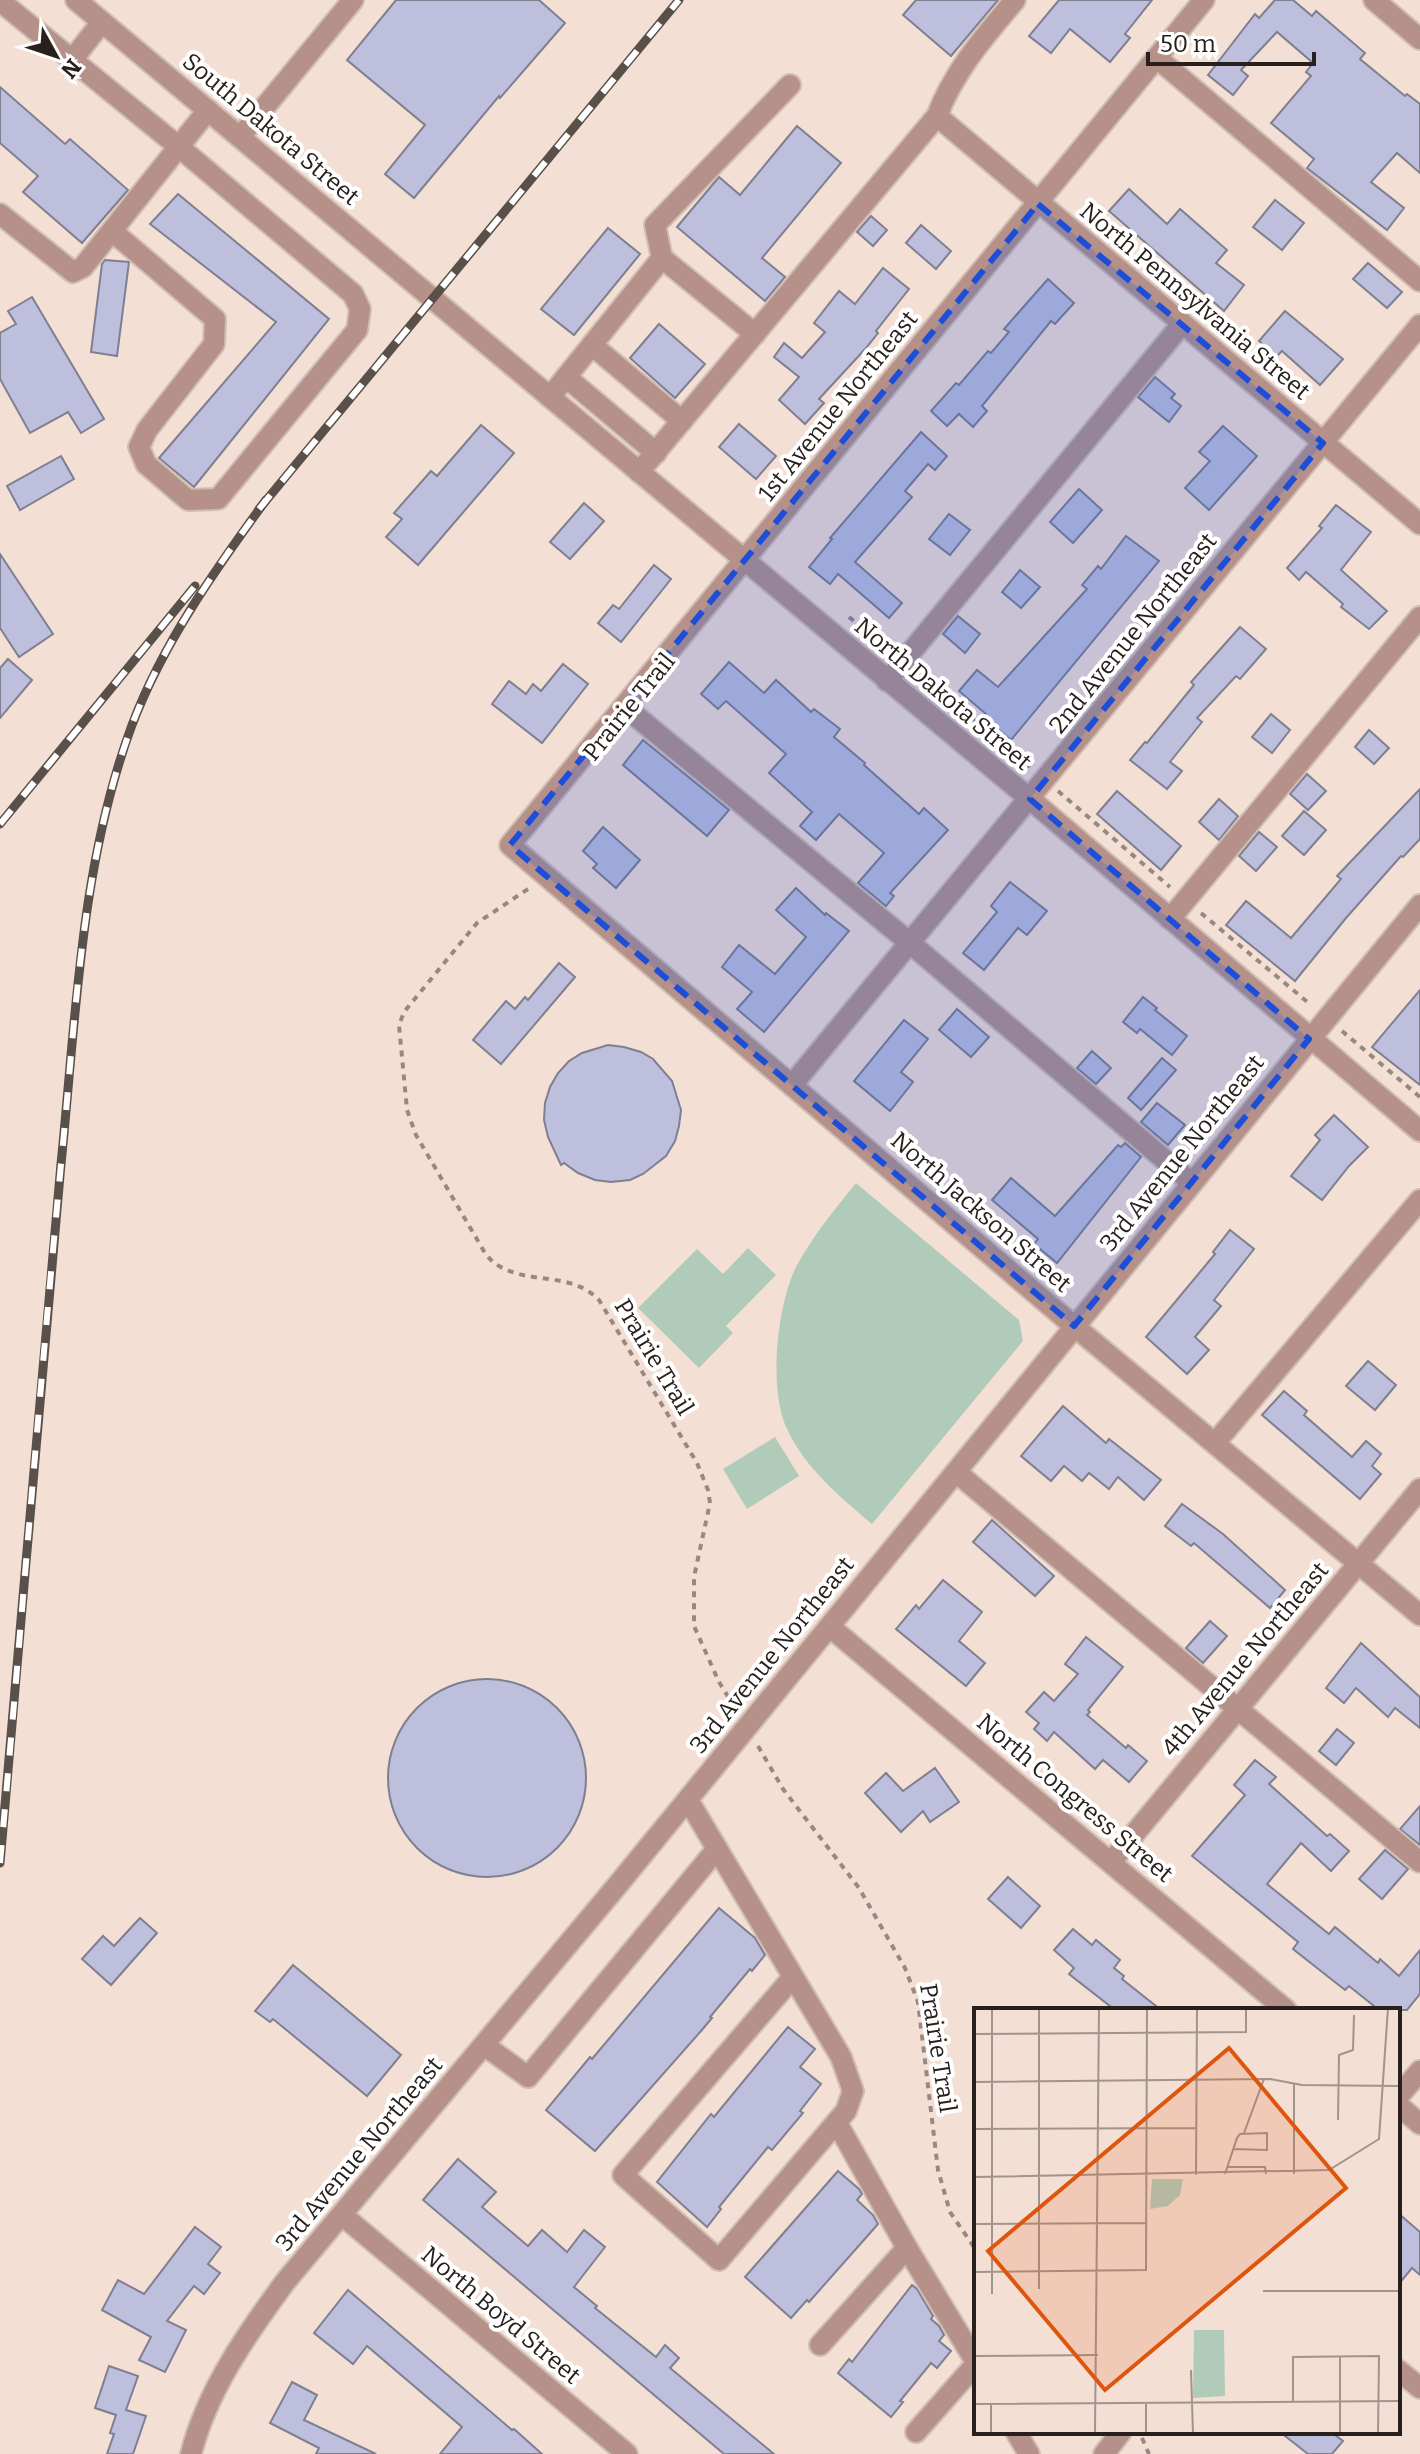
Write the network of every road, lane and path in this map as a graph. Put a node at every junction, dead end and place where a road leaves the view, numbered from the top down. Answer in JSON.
{"nodes":[{"id":1,"x":76,"y":0,"type":"edge"},
{"id":2,"x":353,"y":0,"type":"edge"},
{"id":3,"x":1015,"y":0,"type":"edge"},
{"id":4,"x":1204,"y":0,"type":"edge"},
{"id":5,"x":1374,"y":0,"type":"edge"},
{"id":6,"x":14,"y":5,"type":"edge"},
{"id":7,"x":102,"y":22,"type":"junction"},
{"id":8,"x":1420,"y":39,"type":"edge"},
{"id":9,"x":1157,"y":58,"type":"junction"},
{"id":10,"x":72,"y":60,"type":"junction"},
{"id":11,"x":790,"y":85,"type":"dead end"},
{"id":12,"x":208,"y":110,"type":"junction"},
{"id":13,"x":937,"y":116,"type":"junction"},
{"id":14,"x":240,"y":137,"type":"junction"},
{"id":15,"x":179,"y":147,"type":"junction"},
{"id":16,"x":1038,"y":204,"type":"junction"},
{"id":17,"x":0,"y":214,"type":"edge"},
{"id":18,"x":112,"y":231,"type":"junction"},
{"id":19,"x":662,"y":258,"type":"junction"},
{"id":20,"x":1420,"y":281,"type":"edge"},
{"id":21,"x":432,"y":298,"type":"joint"},
{"id":22,"x":1182,"y":324,"type":"junction"},
{"id":23,"x":1420,"y":325,"type":"edge"},
{"id":24,"x":755,"y":334,"type":"junction"},
{"id":25,"x":592,"y":345,"type":"junction"},
{"id":26,"x":566,"y":377,"type":"junction"},
{"id":27,"x":550,"y":397,"type":"junction"},
{"id":28,"x":682,"y":421,"type":"junction"},
{"id":29,"x":633,"y":434,"type":"junction"},
{"id":30,"x":1323,"y":443,"type":"junction"},
{"id":31,"x":656,"y":453,"type":"junction"},
{"id":32,"x":617,"y":454,"type":"junction"},
{"id":33,"x":639,"y":472,"type":"junction"},
{"id":34,"x":1420,"y":524,"type":"edge"},
{"id":35,"x":744,"y":561,"type":"junction"},
{"id":36,"x":842,"y":611,"type":"dead end"},
{"id":37,"x":1420,"y":617,"type":"edge"},
{"id":38,"x":903,"y":662,"type":"junction"},
{"id":39,"x":887,"y":681,"type":"junction"},
{"id":40,"x":625,"y":707,"type":"junction"},
{"id":41,"x":1045,"y":780,"type":"junction"},
{"id":42,"x":1030,"y":799,"type":"junction"},
{"id":43,"x":510,"y":845,"type":"joint"},
{"id":44,"x":542,"y":874,"type":"junction"},
{"id":45,"x":1185,"y":900,"type":"junction"},
{"id":46,"x":1420,"y":905,"type":"edge"},
{"id":47,"x":1170,"y":919,"type":"junction"},
{"id":48,"x":910,"y":943,"type":"junction"},
{"id":49,"x":1327,"y":1018,"type":"junction"},
{"id":50,"x":1309,"y":1039,"type":"junction"},
{"id":51,"x":792,"y":1085,"type":"junction"},
{"id":52,"x":1420,"y":1097,"type":"edge"},
{"id":53,"x":1420,"y":1131,"type":"edge"},
{"id":54,"x":1192,"y":1183,"type":"junction"},
{"id":55,"x":1420,"y":1200,"type":"edge"},
{"id":56,"x":1074,"y":1326,"type":"junction"},
{"id":57,"x":1215,"y":1443,"type":"junction"},
{"id":58,"x":956,"y":1472,"type":"junction"},
{"id":59,"x":1420,"y":1489,"type":"edge"},
{"id":60,"x":1359,"y":1563,"type":"junction"},
{"id":61,"x":1420,"y":1615,"type":"edge"},
{"id":62,"x":830,"y":1627,"type":"junction"},
{"id":63,"x":1238,"y":1708,"type":"junction"},
{"id":64,"x":747,"y":1727,"type":"junction"},
{"id":65,"x":688,"y":1800,"type":"junction"},
{"id":66,"x":717,"y":1849,"type":"junction"},
{"id":67,"x":1111,"y":1862,"type":"junction"},
{"id":68,"x":1420,"y":1862,"type":"edge"},
{"id":69,"x":793,"y":1977,"type":"junction"},
{"id":70,"x":1284,"y":2008,"type":"edge"},
{"id":71,"x":484,"y":2045,"type":"junction"},
{"id":72,"x":1420,"y":2071,"type":"edge"},
{"id":73,"x":1400,"y":2095,"type":"edge"},
{"id":74,"x":1400,"y":2107,"type":"edge"},
{"id":75,"x":837,"y":2123,"type":"junction"},
{"id":76,"x":1420,"y":2124,"type":"edge"},
{"id":77,"x":342,"y":2215,"type":"junction"},
{"id":78,"x":974,"y":2247,"type":"edge"},
{"id":79,"x":907,"y":2248,"type":"junction"},
{"id":80,"x":820,"y":2345,"type":"dead end"},
{"id":81,"x":974,"y":2360,"type":"edge"},
{"id":82,"x":974,"y":2365,"type":"edge"},
{"id":83,"x":1400,"y":2372,"type":"edge"},
{"id":84,"x":1420,"y":2388,"type":"edge"},
{"id":85,"x":916,"y":2432,"type":"dead end"},
{"id":86,"x":1017,"y":2434,"type":"edge"},
{"id":87,"x":1119,"y":2434,"type":"edge"},
{"id":88,"x":1140,"y":2434,"type":"edge"},
{"id":89,"x":191,"y":2454,"type":"edge"},
{"id":90,"x":627,"y":2454,"type":"edge"},
{"id":91,"x":1029,"y":2454,"type":"edge"},
{"id":92,"x":1104,"y":2454,"type":"edge"},
{"id":93,"x":1149,"y":2454,"type":"edge"}],
"edges":[{"from":1,"to":7,"type":"street","name":"South Dakota Street"},
{"from":2,"to":14,"type":"street"},
{"from":3,"to":13,"type":"street"},
{"from":4,"to":9,"type":"street","name":"1st Avenue Northeast"},
{"from":5,"to":8,"type":"street"},
{"from":6,"to":10,"type":"street"},
{"from":7,"to":10,"type":"street"},
{"from":7,"to":12,"type":"street","name":"South Dakota Street"},
{"from":9,"to":16,"type":"street","name":"1st Avenue Northeast"},
{"from":9,"to":20,"type":"street"},
{"from":10,"to":15,"type":"street"},
{"from":11,"to":19,"type":"street"},
{"from":12,"to":14,"type":"street","name":"South Dakota Street"},
{"from":12,"to":15,"type":"street"},
{"from":13,"to":16,"type":"street","name":"North Pennsylvania Street"},
{"from":13,"to":24,"type":"street"},
{"from":14,"to":21,"type":"street","name":"South Dakota Street"},
{"from":15,"to":18,"type":"street"},
{"from":15,"to":18,"type":"street"},
{"from":16,"to":22,"type":"street","name":"North Pennsylvania Street"},
{"from":16,"to":35,"type":"street","name":"1st Avenue Northeast"},
{"from":17,"to":18,"type":"street"},
{"from":19,"to":24,"type":"street"},
{"from":19,"to":25,"type":"street"},
{"from":21,"to":27,"type":"street","name":"North Dakota Street"},
{"from":22,"to":30,"type":"street","name":"North Pennsylvania Street"},
{"from":22,"to":38,"type":"street"},
{"from":23,"to":30,"type":"street","name":"2nd Avenue Northeast"},
{"from":24,"to":28,"type":"street"},
{"from":25,"to":26,"type":"street"},
{"from":25,"to":28,"type":"street"},
{"from":26,"to":27,"type":"street"},
{"from":26,"to":29,"type":"street"},
{"from":27,"to":32,"type":"street","name":"North Dakota Street"},
{"from":28,"to":31,"type":"street"},
{"from":29,"to":31,"type":"street"},
{"from":29,"to":32,"type":"street"},
{"from":30,"to":34,"type":"street","name":"North Pennsylvania Street"},
{"from":30,"to":41,"type":"street","name":"2nd Avenue Northeast"},
{"from":31,"to":33,"type":"street"},
{"from":32,"to":33,"type":"street","name":"North Dakota Street"},
{"from":33,"to":35,"type":"street","name":"North Dakota Street"},
{"from":35,"to":39,"type":"street","name":"North Dakota Street"},
{"from":35,"to":40,"type":"street","name":"1st Avenue Northeast"},
{"from":36,"to":38,"type":"path"},
{"from":37,"to":45,"type":"street"},
{"from":38,"to":39,"type":"street"},
{"from":38,"to":41,"type":"path"},
{"from":39,"to":42,"type":"street","name":"North Dakota Street"},
{"from":40,"to":43,"type":"street","name":"1st Avenue Northeast"},
{"from":40,"to":48,"type":"street"},
{"from":41,"to":42,"type":"street","name":"2nd Avenue Northeast"},
{"from":41,"to":45,"type":"path"},
{"from":42,"to":47,"type":"street","name":"North Dakota Street"},
{"from":42,"to":48,"type":"street","name":"2nd Avenue Northeast"},
{"from":43,"to":44,"type":"street","name":"North Jackson Street"},
{"from":44,"to":51,"type":"street","name":"North Jackson Street"},
{"from":44,"to":64,"type":"path","name":"Prairie Trail"},
{"from":45,"to":47,"type":"street"},
{"from":45,"to":49,"type":"path"},
{"from":46,"to":49,"type":"street","name":"3rd Avenue Northeast"},
{"from":47,"to":50,"type":"street","name":"North Dakota Street"},
{"from":48,"to":51,"type":"street","name":"2nd Avenue Northeast"},
{"from":48,"to":54,"type":"street"},
{"from":49,"to":50,"type":"street","name":"3rd Avenue Northeast"},
{"from":49,"to":52,"type":"path"},
{"from":50,"to":53,"type":"street","name":"North Dakota Street"},
{"from":50,"to":54,"type":"street","name":"3rd Avenue Northeast"},
{"from":51,"to":56,"type":"street","name":"North Jackson Street"},
{"from":54,"to":56,"type":"street","name":"3rd Avenue Northeast"},
{"from":55,"to":57,"type":"street"},
{"from":56,"to":57,"type":"street","name":"North Jackson Street"},
{"from":56,"to":58,"type":"street","name":"3rd Avenue Northeast"},
{"from":57,"to":60,"type":"street","name":"North Jackson Street"},
{"from":58,"to":62,"type":"street","name":"3rd Avenue Northeast"},
{"from":58,"to":63,"type":"street"},
{"from":59,"to":60,"type":"street","name":"4th Avenue Northeast"},
{"from":60,"to":61,"type":"street","name":"North Jackson Street"},
{"from":60,"to":63,"type":"street","name":"4th Avenue Northeast"},
{"from":62,"to":64,"type":"street","name":"3rd Avenue Northeast"},
{"from":62,"to":67,"type":"street","name":"North Congress Street"},
{"from":63,"to":67,"type":"street","name":"4th Avenue Northeast"},
{"from":63,"to":68,"type":"street"},
{"from":64,"to":65,"type":"street","name":"3rd Avenue Northeast"},
{"from":64,"to":78,"type":"path","name":"Prairie Trail"},
{"from":65,"to":66,"type":"street"},
{"from":65,"to":71,"type":"street","name":"3rd Avenue Northeast"},
{"from":66,"to":69,"type":"street"},
{"from":66,"to":71,"type":"street"},
{"from":67,"to":70,"type":"street","name":"North Congress Street"},
{"from":69,"to":75,"type":"street"},
{"from":69,"to":75,"type":"street"},
{"from":71,"to":77,"type":"street","name":"3rd Avenue Northeast"},
{"from":72,"to":73,"type":"street"},
{"from":74,"to":76,"type":"street"},
{"from":75,"to":79,"type":"street"},
{"from":77,"to":89,"type":"street","name":"3rd Avenue Northeast"},
{"from":77,"to":90,"type":"street","name":"North Boyd Street"},
{"from":79,"to":80,"type":"street"},
{"from":79,"to":81,"type":"street"},
{"from":82,"to":85,"type":"street"},
{"from":83,"to":84,"type":"street"},
{"from":86,"to":91,"type":"street"},
{"from":87,"to":92,"type":"street"},
{"from":88,"to":93,"type":"path"}]}
